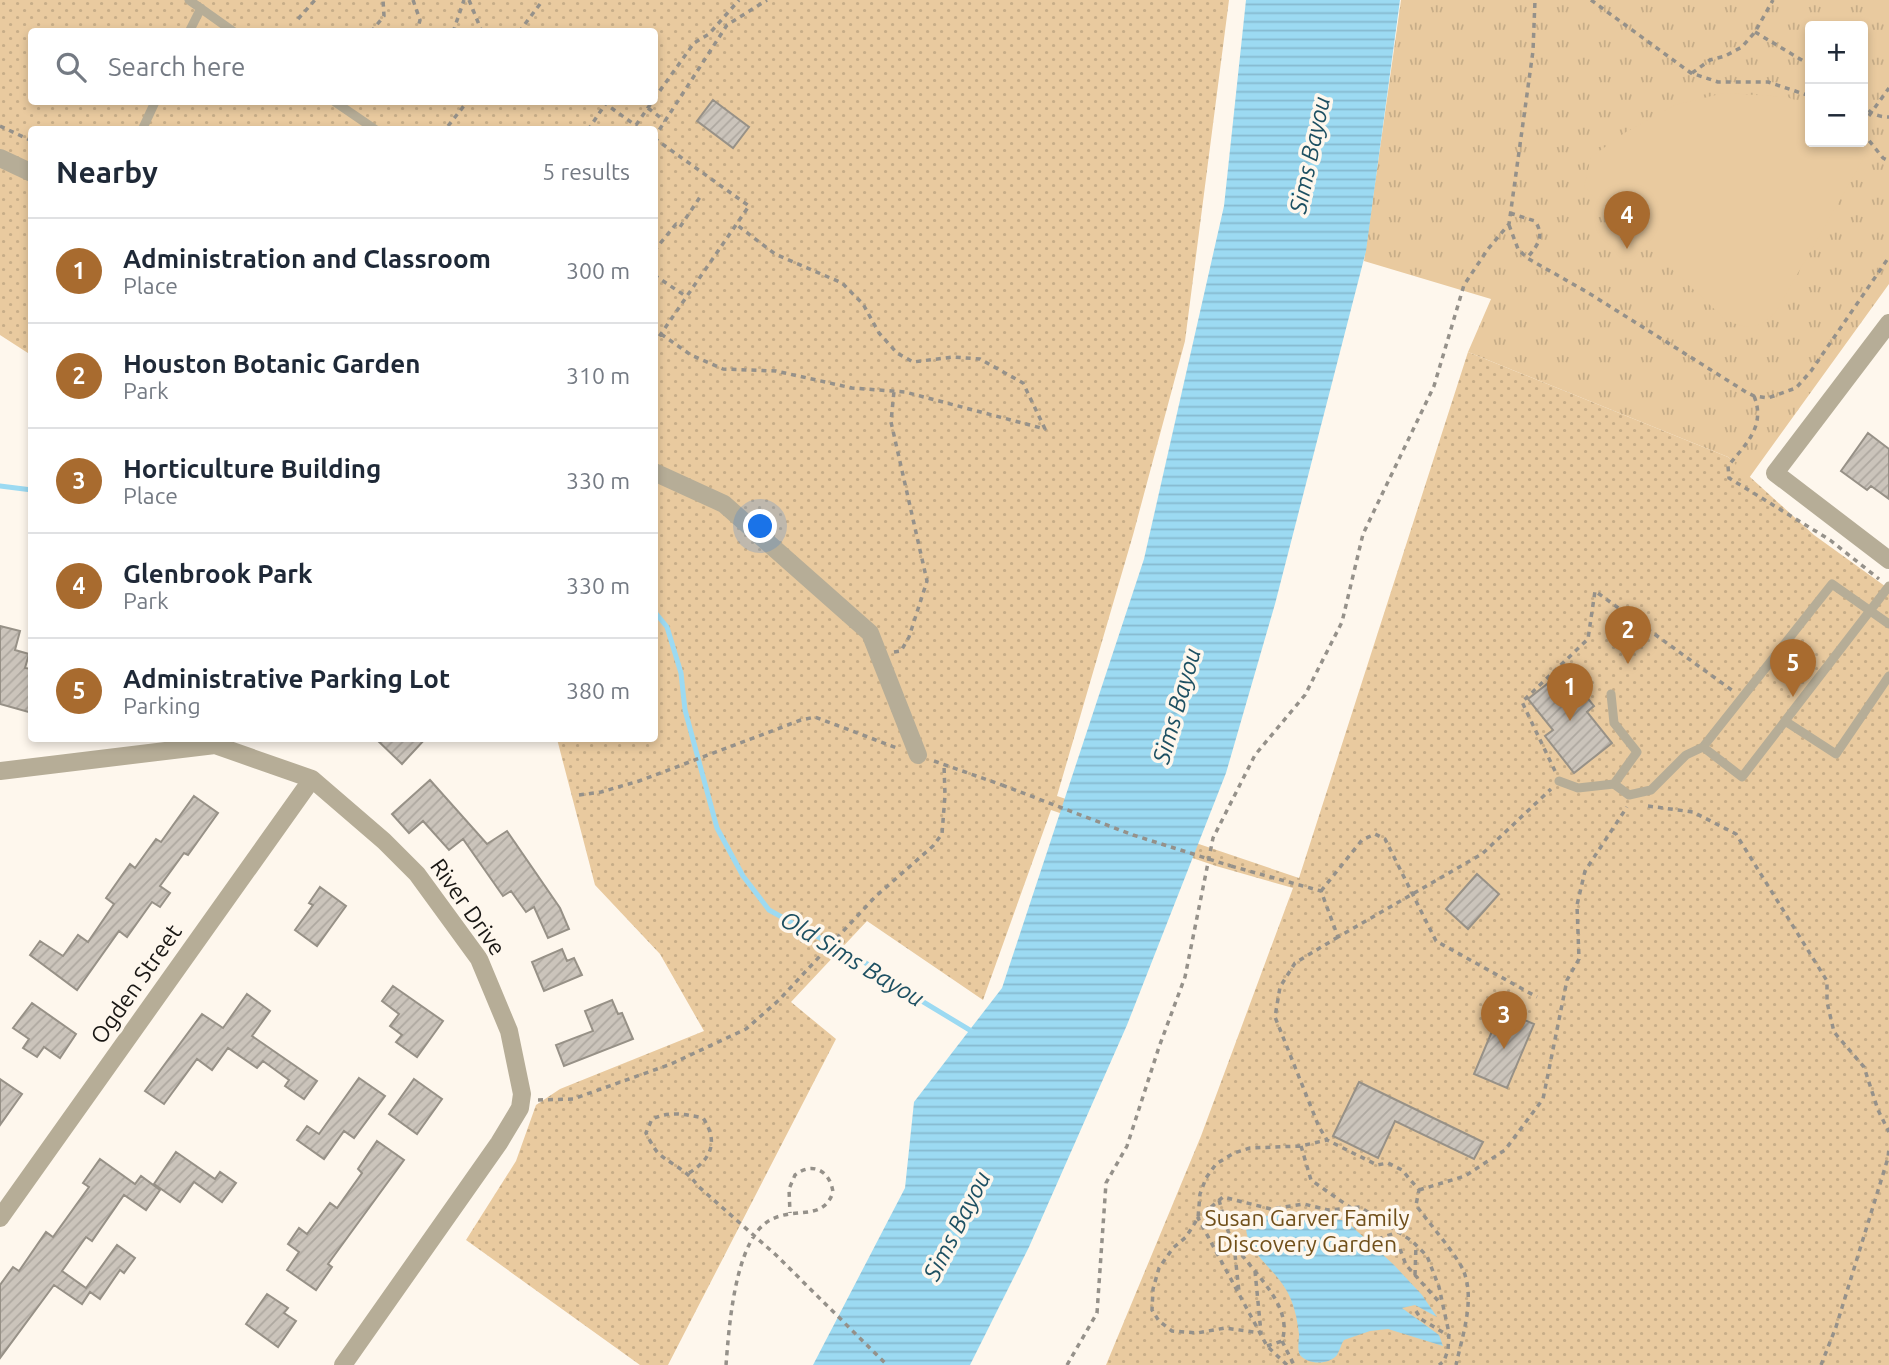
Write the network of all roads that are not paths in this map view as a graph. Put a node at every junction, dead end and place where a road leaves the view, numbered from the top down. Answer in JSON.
{"nodes":[{"id":1,"x":189,"y":0,"type":"edge"},
{"id":2,"x":201,"y":8,"type":"junction"},
{"id":3,"x":191,"y":28,"type":"edge"},
{"id":4,"x":228,"y":28,"type":"edge"},
{"id":5,"x":154,"y":105,"type":"edge"},
{"id":6,"x":339,"y":105,"type":"edge"},
{"id":7,"x":144,"y":126,"type":"edge"},
{"id":8,"x":370,"y":126,"type":"edge"},
{"id":9,"x":0,"y":158,"type":"edge"},
{"id":10,"x":28,"y":171,"type":"edge"},
{"id":11,"x":1889,"y":323,"type":"edge"},
{"id":12,"x":658,"y":474,"type":"edge"},
{"id":13,"x":1889,"y":559,"type":"edge"},
{"id":14,"x":1889,"y":586,"type":"edge"},
{"id":15,"x":1870,"y":611,"type":"junction"},
{"id":16,"x":1889,"y":624,"type":"edge"},
{"id":17,"x":1889,"y":676,"type":"edge"},
{"id":18,"x":1611,"y":694,"type":"dead end"},
{"id":19,"x":1785,"y":721,"type":"junction"},
{"id":20,"x":1703,"y":747,"type":"junction"},
{"id":21,"x":918,"y":755,"type":"road end"},
{"id":22,"x":0,"y":771,"type":"edge"},
{"id":23,"x":312,"y":779,"type":"junction"},
{"id":24,"x":1559,"y":781,"type":"road end"},
{"id":25,"x":1614,"y":784,"type":"junction"},
{"id":26,"x":0,"y":1218,"type":"edge"},
{"id":27,"x":343,"y":1365,"type":"edge"}],
"edges":[{"from":1,"to":2,"type":"lane"},
{"from":2,"to":3,"type":"lane"},
{"from":2,"to":4,"type":"lane"},
{"from":5,"to":7,"type":"lane"},
{"from":6,"to":8,"type":"lane"},
{"from":9,"to":10,"type":"street"},
{"from":11,"to":13,"type":"street"},
{"from":12,"to":21,"type":"street"},
{"from":14,"to":15,"type":"lane"},
{"from":15,"to":16,"type":"lane"},
{"from":15,"to":19,"type":"lane"},
{"from":15,"to":20,"type":"lane"},
{"from":17,"to":19,"type":"lane"},
{"from":18,"to":25,"type":"lane"},
{"from":19,"to":20,"type":"lane"},
{"from":20,"to":25,"type":"lane"},
{"from":22,"to":23,"type":"street","name":"River Drive"},
{"from":23,"to":26,"type":"street","name":"Ogden Street"},
{"from":23,"to":27,"type":"street","name":"River Drive"},
{"from":24,"to":25,"type":"lane"}]}
